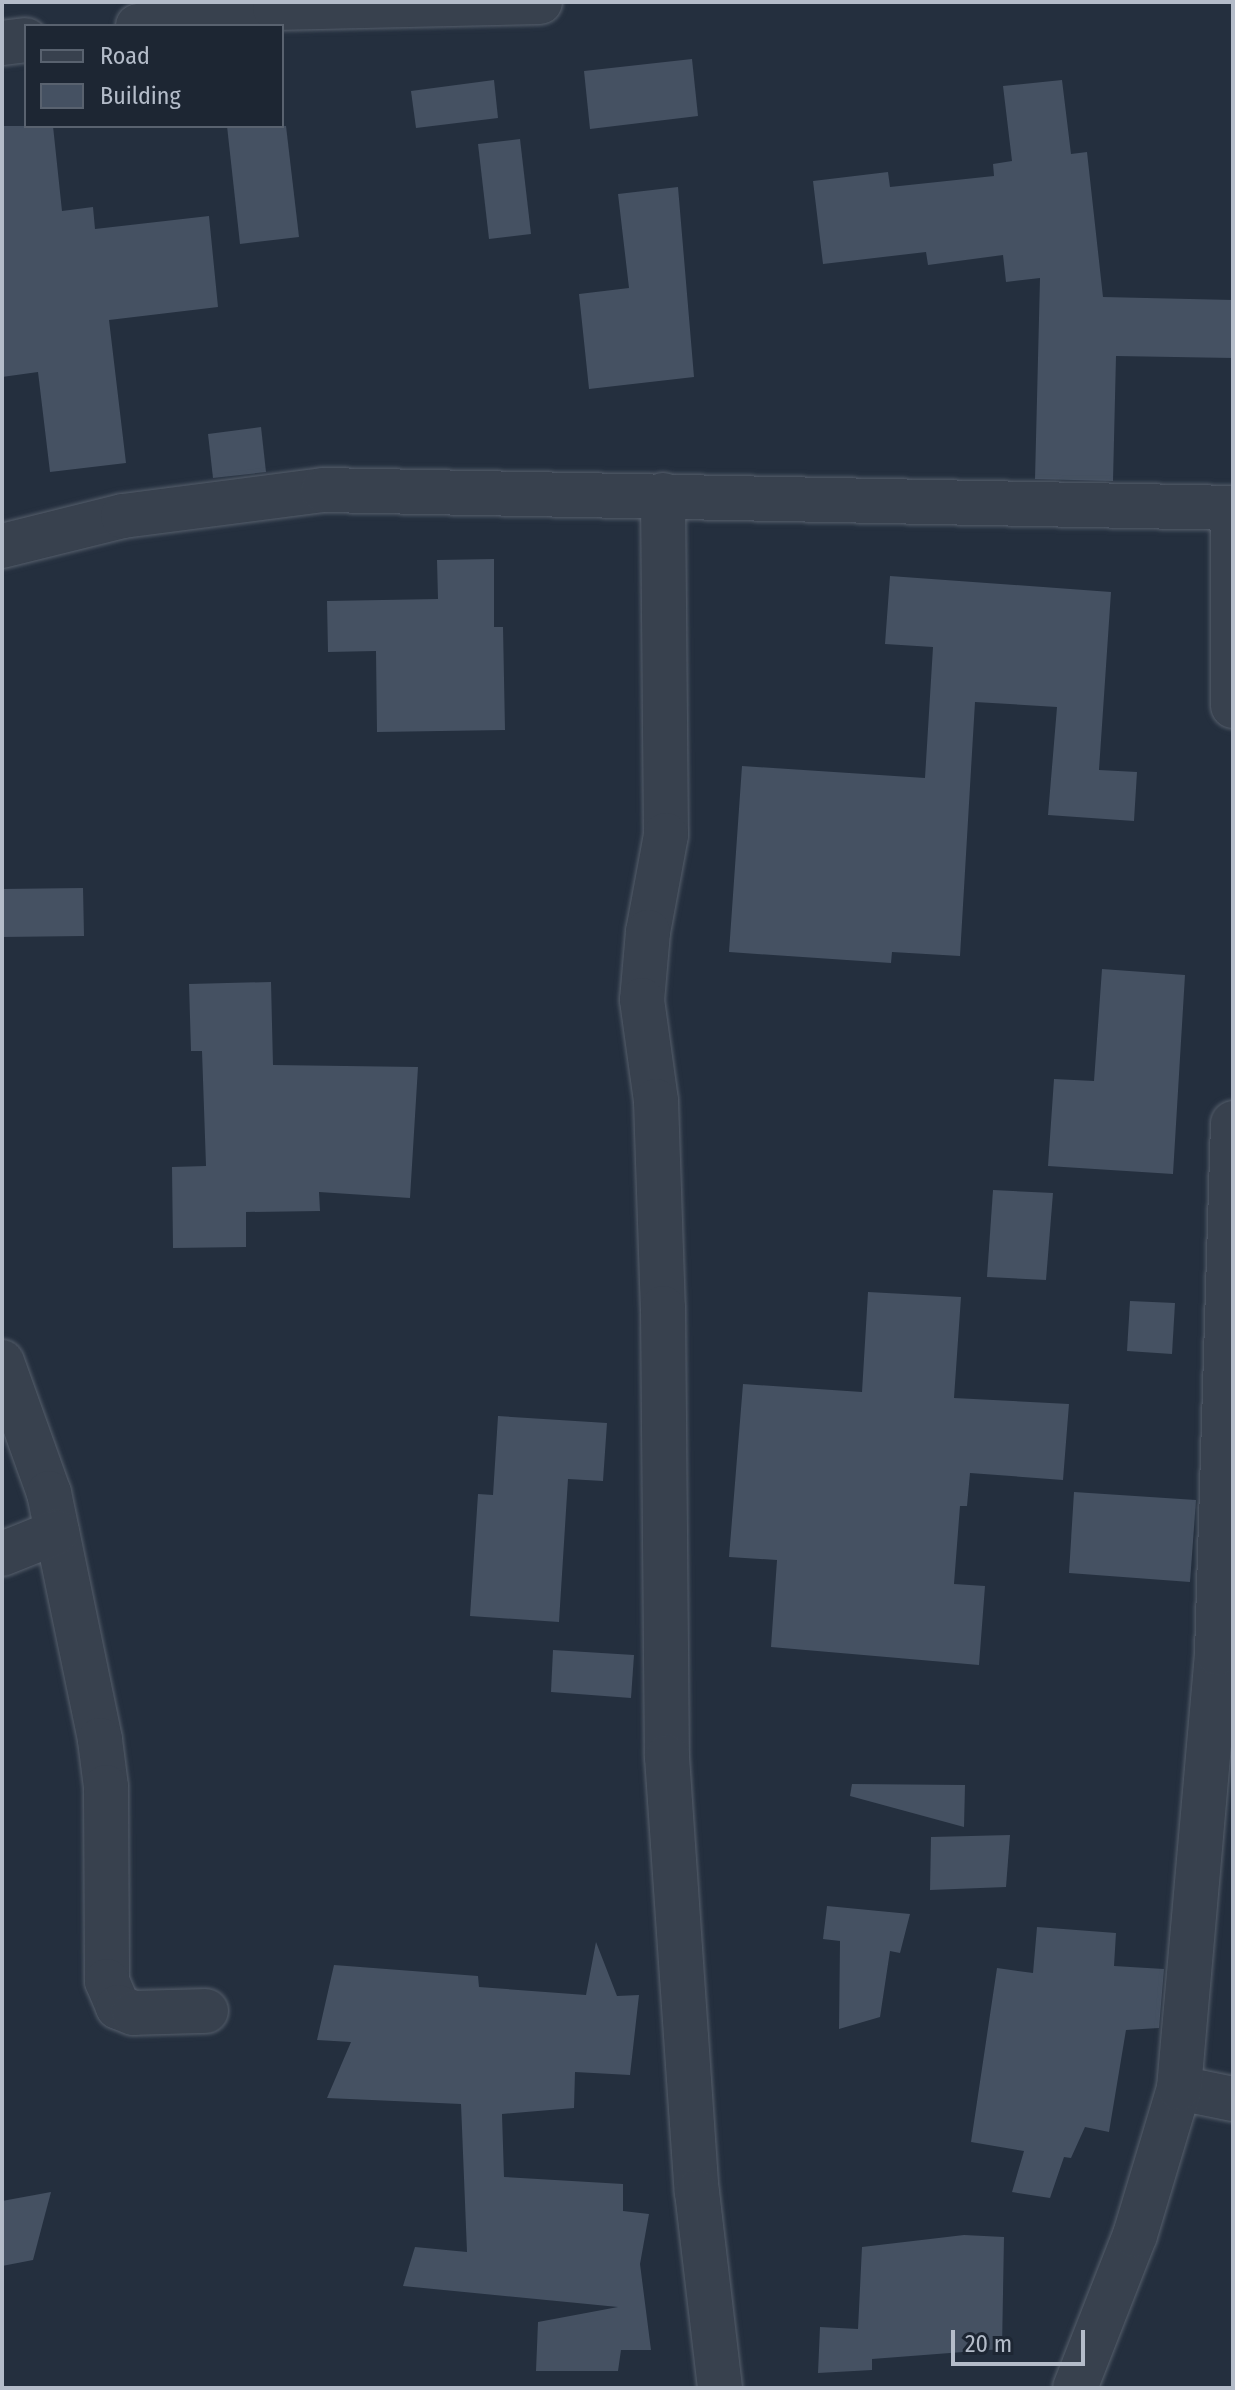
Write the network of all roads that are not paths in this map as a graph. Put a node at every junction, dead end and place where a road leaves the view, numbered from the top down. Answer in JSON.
{"nodes":[{"id":1,"x":540,"y":2,"type":"edge"},
{"id":2,"x":153,"y":24,"type":"edge"},
{"id":3,"x":24,"y":40,"type":"edge"},
{"id":4,"x":2,"y":43,"type":"edge"},
{"id":5,"x":663,"y":495,"type":"junction"},
{"id":6,"x":1233,"y":508,"type":"edge"},
{"id":7,"x":1233,"y":524,"type":"edge"},
{"id":8,"x":2,"y":546,"type":"edge"},
{"id":9,"x":1233,"y":706,"type":"edge"},
{"id":10,"x":1233,"y":1123,"type":"edge"},
{"id":11,"x":2,"y":1362,"type":"edge"},
{"id":12,"x":57,"y":1532,"type":"junction"},
{"id":13,"x":2,"y":1554,"type":"edge"},
{"id":14,"x":206,"y":2011,"type":"dead end"},
{"id":15,"x":1179,"y":2088,"type":"junction"},
{"id":16,"x":1233,"y":2099,"type":"edge"},
{"id":17,"x":720,"y":2388,"type":"edge"},
{"id":18,"x":1075,"y":2388,"type":"edge"}],
"edges":[{"from":1,"to":2,"type":"street"},
{"from":3,"to":4,"type":"street"},
{"from":5,"to":6,"type":"street"},
{"from":5,"to":8,"type":"street"},
{"from":5,"to":17,"type":"street"},
{"from":7,"to":9,"type":"street"},
{"from":10,"to":15,"type":"street"},
{"from":11,"to":12,"type":"street"},
{"from":12,"to":13,"type":"street"},
{"from":12,"to":14,"type":"street"},
{"from":15,"to":16,"type":"street"},
{"from":15,"to":18,"type":"street"}]}
